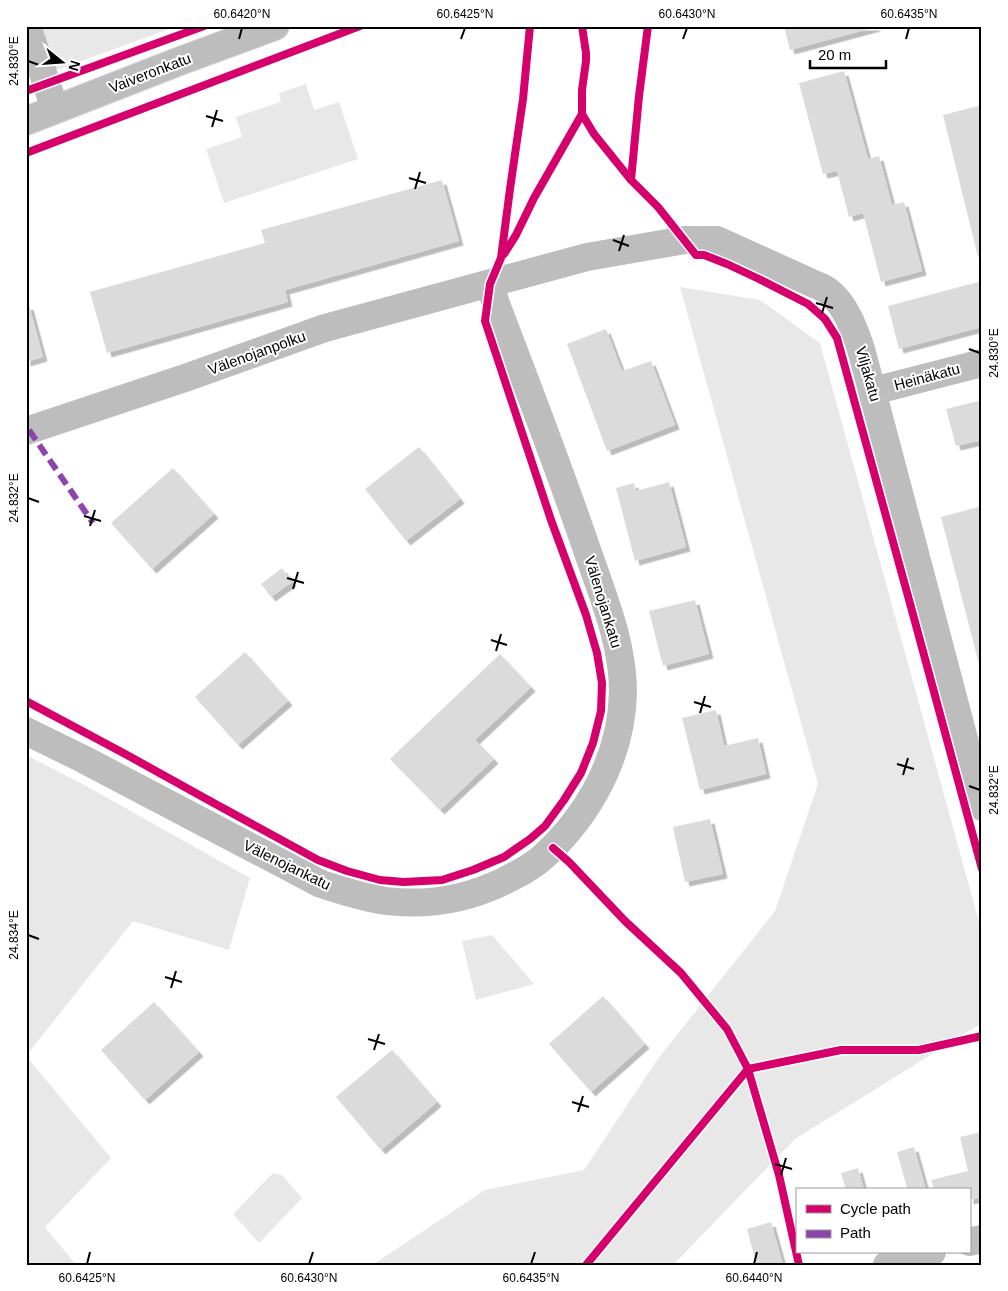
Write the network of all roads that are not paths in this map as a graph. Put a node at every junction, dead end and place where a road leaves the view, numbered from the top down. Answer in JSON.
{"nodes":[{"id":1,"x":27,"y":26,"type":"edge"},
{"id":2,"x":275,"y":26,"type":"edge"},
{"id":3,"x":55,"y":110,"type":"junction"},
{"id":4,"x":26,"y":121,"type":"edge"},
{"id":5,"x":490,"y":284,"type":"junction"},
{"id":6,"x":982,"y":363,"type":"edge"},
{"id":7,"x":873,"y":391,"type":"junction"},
{"id":8,"x":26,"y":431,"type":"edge"},
{"id":9,"x":26,"y":731,"type":"edge"},
{"id":10,"x":982,"y":807,"type":"edge"},
{"id":11,"x":925,"y":1254,"type":"edge"},
{"id":12,"x":887,"y":1265,"type":"edge"}],
"edges":[{"from":1,"to":3,"type":"street"},
{"from":2,"to":3,"type":"street","name":"Vaiveronkatu"},
{"from":3,"to":4,"type":"street","name":"Vaiveronkatu"},
{"from":5,"to":7,"type":"street","name":"Viljakatu"},
{"from":5,"to":8,"type":"street","name":"Välenojanpolku"},
{"from":5,"to":9,"type":"street","name":"Välenojankatu"},
{"from":6,"to":7,"type":"street","name":"Heinäkatu"},
{"from":7,"to":10,"type":"street","name":"Viljakatu"},
{"from":11,"to":12,"type":"street"}]}
